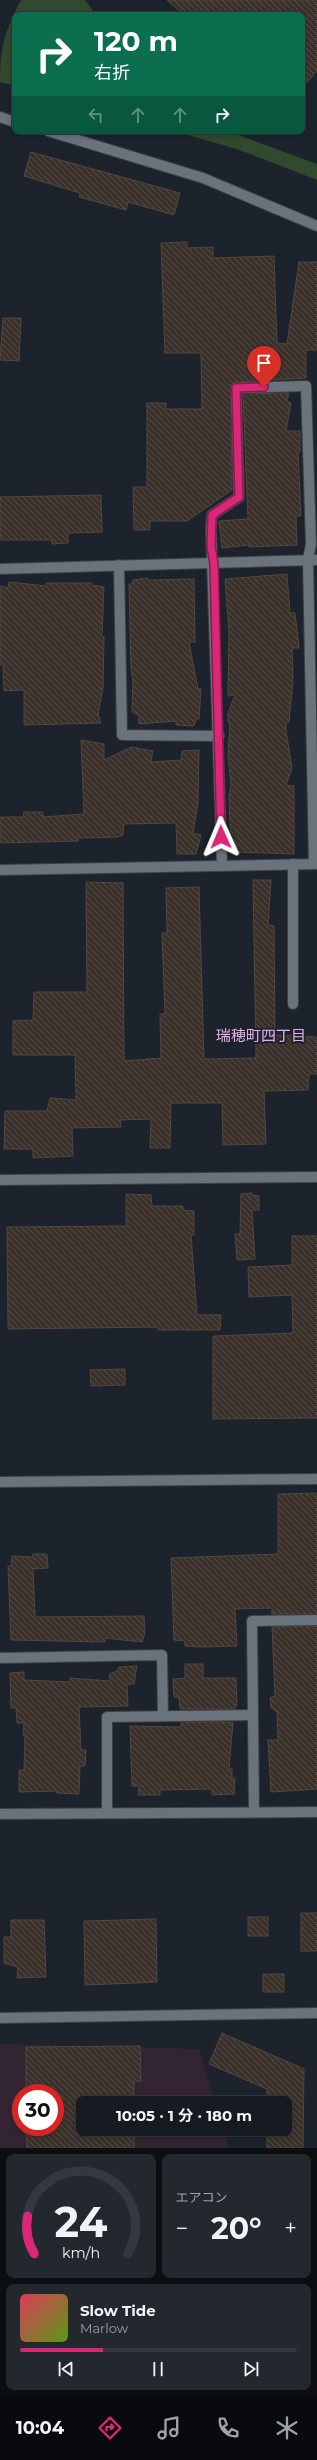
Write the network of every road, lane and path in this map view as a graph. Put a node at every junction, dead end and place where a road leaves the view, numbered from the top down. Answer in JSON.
{"nodes":[{"id":1,"x":0,"y":117,"type":"edge"},
{"id":2,"x":12,"y":121,"type":"edge"},
{"id":3,"x":58,"y":134,"type":"edge"},
{"id":4,"x":317,"y":226,"type":"edge"},
{"id":5,"x":312,"y":560,"type":"edge"},
{"id":6,"x":214,"y":564,"type":"junction"},
{"id":7,"x":119,"y":565,"type":"junction"},
{"id":8,"x":0,"y":569,"type":"edge"},
{"id":9,"x":219,"y":736,"type":"junction"},
{"id":10,"x":293,"y":864,"type":"junction"},
{"id":11,"x":315,"y":864,"type":"edge"},
{"id":12,"x":222,"y":866,"type":"junction"},
{"id":13,"x":0,"y":870,"type":"edge"},
{"id":14,"x":293,"y":1004,"type":"dead end"},
{"id":15,"x":317,"y":1177,"type":"edge"},
{"id":16,"x":0,"y":1180,"type":"edge"},
{"id":17,"x":317,"y":1479,"type":"edge"},
{"id":18,"x":0,"y":1482,"type":"edge"},
{"id":19,"x":317,"y":1620,"type":"edge"},
{"id":20,"x":0,"y":1658,"type":"edge"},
{"id":21,"x":252,"y":1715,"type":"junction"},
{"id":22,"x":163,"y":1716,"type":"junction"},
{"id":23,"x":107,"y":1812,"type":"junction"},
{"id":24,"x":254,"y":1812,"type":"junction"},
{"id":25,"x":317,"y":1812,"type":"edge"},
{"id":26,"x":0,"y":1814,"type":"edge"},
{"id":27,"x":317,"y":2013,"type":"edge"},
{"id":28,"x":0,"y":2018,"type":"edge"}],
"edges":[{"from":1,"to":2,"type":"street"},
{"from":3,"to":4,"type":"street"},
{"from":5,"to":6,"type":"street"},
{"from":5,"to":6,"type":"street"},
{"from":5,"to":11,"type":"street"},
{"from":6,"to":7,"type":"street"},
{"from":6,"to":9,"type":"street"},
{"from":7,"to":8,"type":"street"},
{"from":7,"to":9,"type":"street"},
{"from":9,"to":12,"type":"street"},
{"from":10,"to":11,"type":"street"},
{"from":10,"to":12,"type":"street"},
{"from":10,"to":14,"type":"street"},
{"from":12,"to":13,"type":"street"},
{"from":15,"to":16,"type":"street"},
{"from":17,"to":18,"type":"street"},
{"from":19,"to":21,"type":"street"},
{"from":20,"to":22,"type":"street"},
{"from":21,"to":22,"type":"street"},
{"from":21,"to":24,"type":"street"},
{"from":22,"to":23,"type":"street"},
{"from":23,"to":24,"type":"street"},
{"from":23,"to":26,"type":"street"},
{"from":24,"to":25,"type":"street"},
{"from":27,"to":28,"type":"street"}]}
